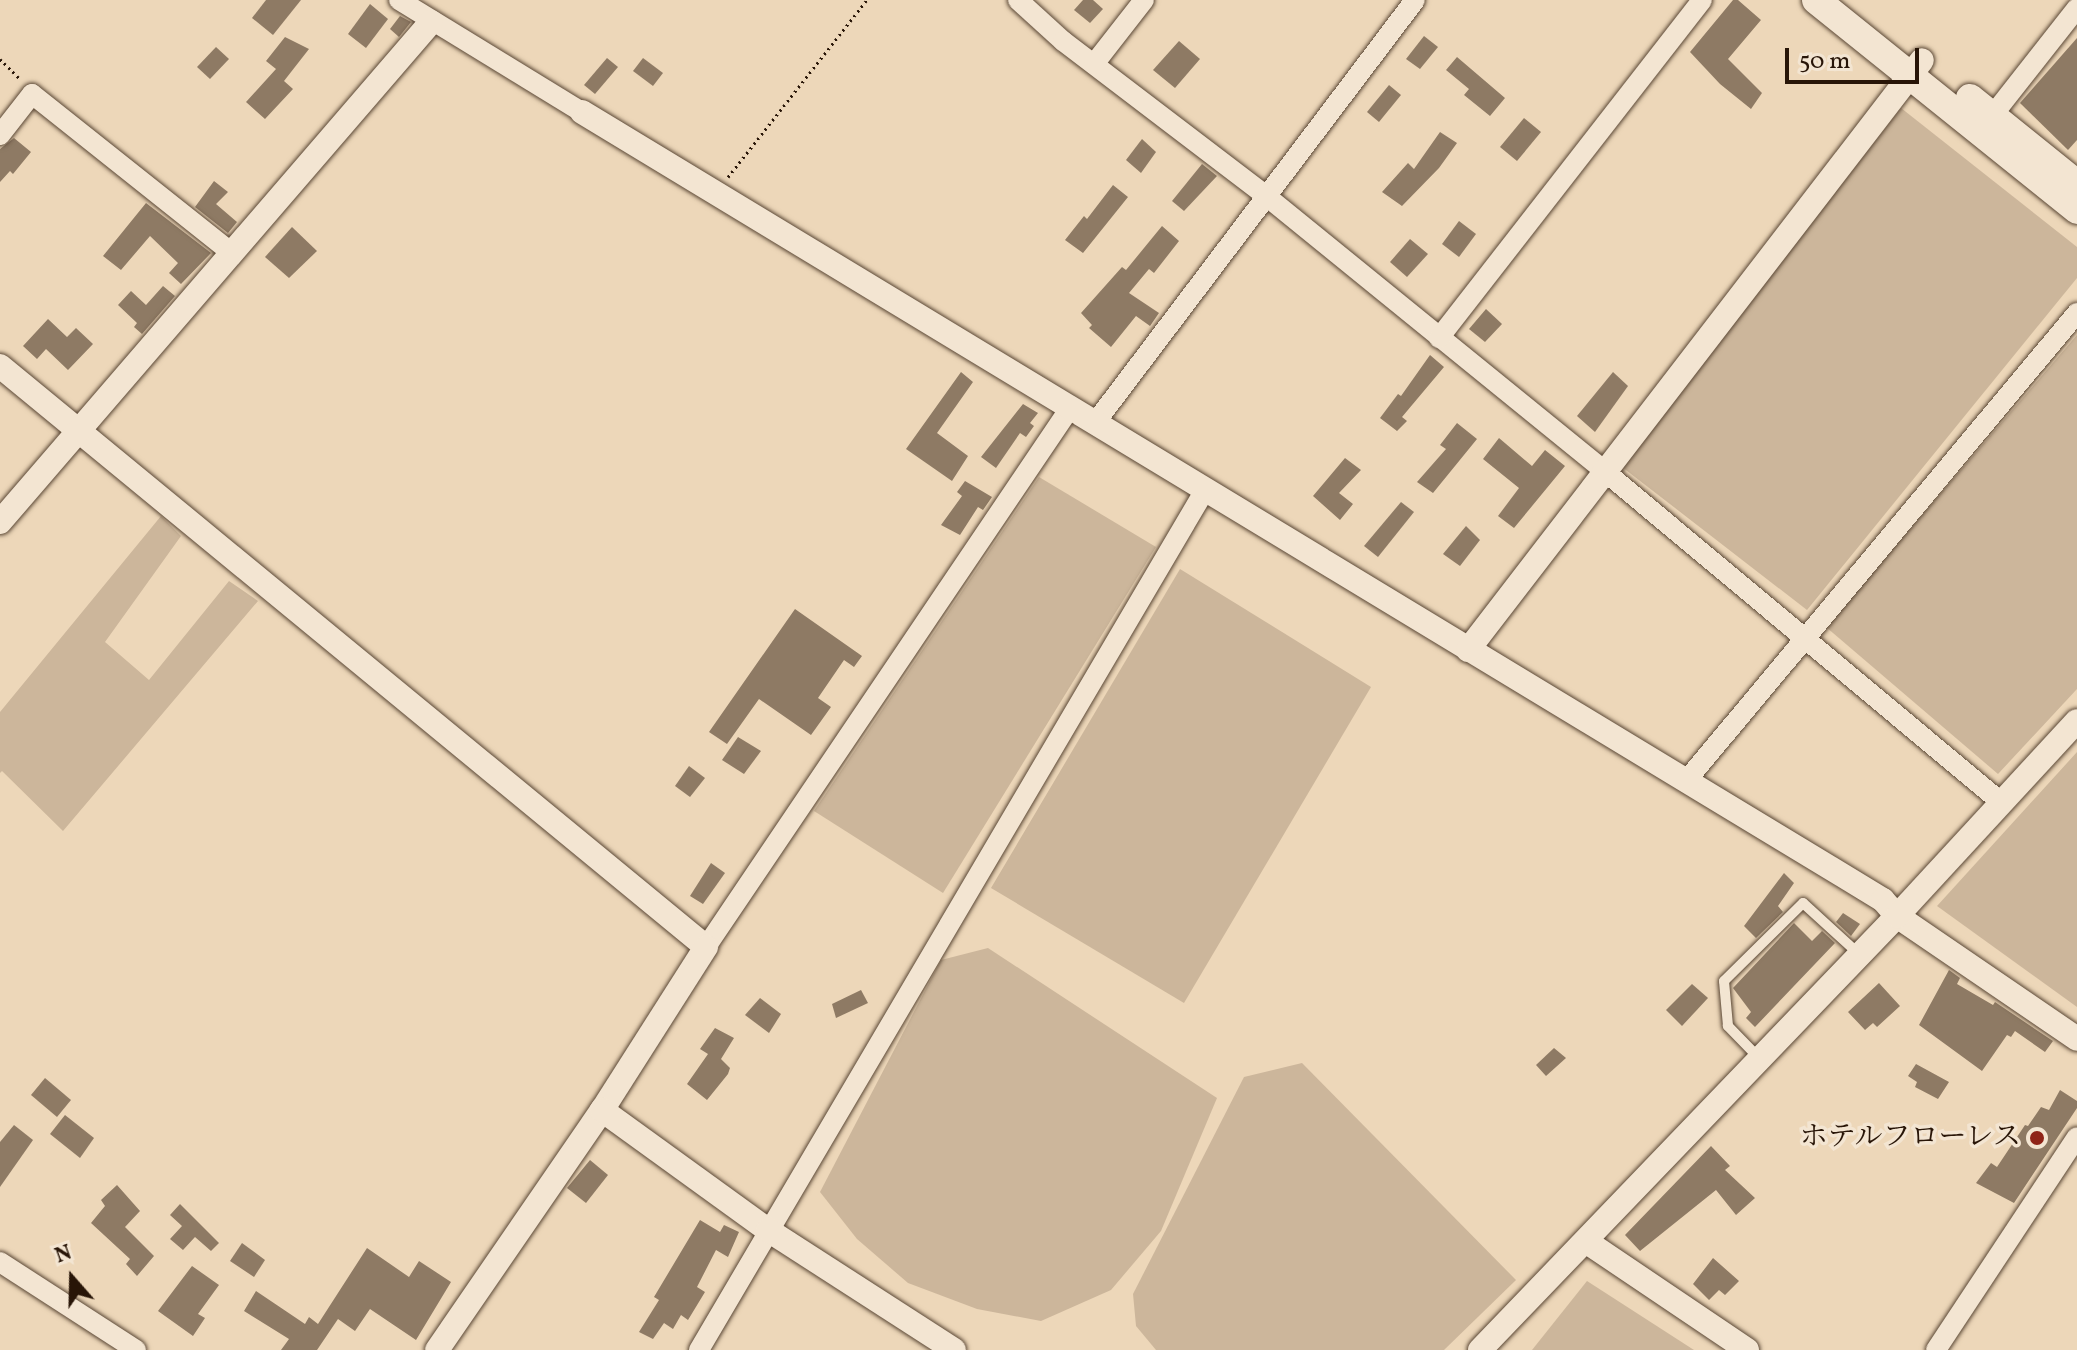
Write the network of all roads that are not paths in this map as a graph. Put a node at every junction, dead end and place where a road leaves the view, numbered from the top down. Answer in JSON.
{"nodes":[{"id":1,"x":399,"y":0,"type":"edge"},
{"id":2,"x":1018,"y":0,"type":"edge"},
{"id":3,"x":1144,"y":0,"type":"edge"},
{"id":4,"x":1415,"y":0,"type":"edge"},
{"id":5,"x":1702,"y":0,"type":"edge"},
{"id":6,"x":1816,"y":0,"type":"edge"},
{"id":7,"x":1847,"y":0,"type":"edge"},
{"id":8,"x":2077,"y":8,"type":"edge"},
{"id":9,"x":431,"y":22,"type":"junction"},
{"id":10,"x":1094,"y":64,"type":"junction"},
{"id":11,"x":1917,"y":67,"type":"junction"},
{"id":12,"x":582,"y":112,"type":"joint"},
{"id":13,"x":1992,"y":116,"type":"junction"},
{"id":14,"x":0,"y":135,"type":"edge"},
{"id":15,"x":2077,"y":184,"type":"edge"},
{"id":16,"x":1265,"y":195,"type":"junction"},
{"id":17,"x":2077,"y":210,"type":"edge"},
{"id":18,"x":232,"y":253,"type":"junction"},
{"id":19,"x":2077,"y":313,"type":"edge"},
{"id":20,"x":1439,"y":338,"type":"junction"},
{"id":21,"x":0,"y":366,"type":"edge"},
{"id":22,"x":1070,"y":408,"type":"junction"},
{"id":23,"x":1095,"y":423,"type":"junction"},
{"id":24,"x":80,"y":429,"type":"junction"},
{"id":25,"x":1603,"y":470,"type":"junction"},
{"id":26,"x":1205,"y":490,"type":"junction"},
{"id":27,"x":0,"y":522,"type":"edge"},
{"id":28,"x":1805,"y":635,"type":"junction"},
{"id":29,"x":1468,"y":650,"type":"junction"},
{"id":30,"x":2077,"y":721,"type":"edge"},
{"id":31,"x":1686,"y":781,"type":"junction"},
{"id":32,"x":2002,"y":803,"type":"junction"},
{"id":33,"x":1897,"y":916,"type":"junction"},
{"id":34,"x":706,"y":947,"type":"junction"},
{"id":35,"x":1860,"y":955,"type":"junction"},
{"id":36,"x":2077,"y":1039,"type":"edge"},
{"id":37,"x":1760,"y":1060,"type":"junction"},
{"id":38,"x":602,"y":1110,"type":"junction"},
{"id":39,"x":2077,"y":1137,"type":"edge"},
{"id":40,"x":768,"y":1230,"type":"junction"},
{"id":41,"x":1587,"y":1242,"type":"junction"},
{"id":42,"x":0,"y":1262,"type":"edge"},
{"id":43,"x":946,"y":1348,"type":"edge"},
{"id":44,"x":136,"y":1350,"type":"edge"},
{"id":45,"x":437,"y":1350,"type":"edge"},
{"id":46,"x":699,"y":1350,"type":"edge"},
{"id":47,"x":1480,"y":1350,"type":"edge"},
{"id":48,"x":1747,"y":1350,"type":"edge"},
{"id":49,"x":1936,"y":1350,"type":"edge"}],
"edges":[{"from":1,"to":9,"type":"street"},
{"from":2,"to":10,"type":"street"},
{"from":3,"to":10,"type":"street"},
{"from":4,"to":16,"type":"street"},
{"from":5,"to":20,"type":"street"},
{"from":6,"to":11,"type":"main road"},
{"from":7,"to":11,"type":"main road"},
{"from":8,"to":13,"type":"street"},
{"from":9,"to":12,"type":"street"},
{"from":9,"to":18,"type":"street"},
{"from":10,"to":16,"type":"street"},
{"from":11,"to":13,"type":"main road"},
{"from":11,"to":17,"type":"main road"},
{"from":11,"to":25,"type":"street"},
{"from":12,"to":22,"type":"street"},
{"from":13,"to":15,"type":"main road"},
{"from":14,"to":18,"type":"street"},
{"from":16,"to":20,"type":"street"},
{"from":16,"to":23,"type":"street"},
{"from":18,"to":24,"type":"street"},
{"from":19,"to":28,"type":"street"},
{"from":20,"to":25,"type":"street"},
{"from":21,"to":24,"type":"street"},
{"from":22,"to":23,"type":"street"},
{"from":22,"to":34,"type":"street"},
{"from":23,"to":26,"type":"street"},
{"from":24,"to":27,"type":"street"},
{"from":24,"to":34,"type":"street"},
{"from":25,"to":28,"type":"street"},
{"from":25,"to":29,"type":"street"},
{"from":26,"to":29,"type":"street"},
{"from":26,"to":40,"type":"street"},
{"from":28,"to":31,"type":"street"},
{"from":28,"to":32,"type":"street"},
{"from":29,"to":31,"type":"street"},
{"from":30,"to":32,"type":"street"},
{"from":31,"to":33,"type":"street"},
{"from":32,"to":33,"type":"street"},
{"from":33,"to":35,"type":"street"},
{"from":33,"to":36,"type":"street"},
{"from":34,"to":38,"type":"street"},
{"from":35,"to":37,"type":"street"},
{"from":35,"to":37,"type":"lane"},
{"from":37,"to":41,"type":"street"},
{"from":38,"to":40,"type":"street"},
{"from":38,"to":45,"type":"street"},
{"from":39,"to":49,"type":"street"},
{"from":40,"to":43,"type":"street"},
{"from":40,"to":46,"type":"street"},
{"from":41,"to":47,"type":"street"},
{"from":41,"to":48,"type":"street"},
{"from":42,"to":44,"type":"street"}]}
